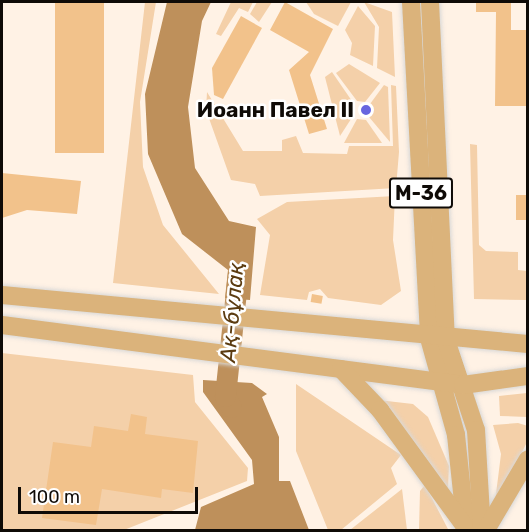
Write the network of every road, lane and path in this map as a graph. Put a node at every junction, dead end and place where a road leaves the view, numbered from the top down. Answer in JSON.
{"nodes":[{"id":1,"x":411,"y":2,"type":"edge"},
{"id":2,"x":430,"y":2,"type":"edge"},
{"id":3,"x":2,"y":295,"type":"edge"},
{"id":4,"x":2,"y":325,"type":"edge"},
{"id":5,"x":438,"y":339,"type":"junction"},
{"id":6,"x":528,"y":344,"type":"edge"},
{"id":7,"x":342,"y":369,"type":"junction"},
{"id":8,"x":528,"y":376,"type":"edge"},
{"id":9,"x":454,"y":384,"type":"junction"},
{"id":10,"x":528,"y":459,"type":"edge"},
{"id":11,"x":475,"y":530,"type":"edge"}],
"edges":[{"from":1,"to":5,"type":"main road","number":"M-36"},
{"from":2,"to":5,"type":"main road","number":"M-36"},
{"from":3,"to":5,"type":"main road"},
{"from":4,"to":7,"type":"main road"},
{"from":5,"to":6,"type":"main road"},
{"from":5,"to":9,"type":"main road","number":"M-36"},
{"from":7,"to":9,"type":"main road"},
{"from":7,"to":11,"type":"main road"},
{"from":8,"to":9,"type":"main road"},
{"from":9,"to":11,"type":"main road","number":"M-36"},
{"from":10,"to":11,"type":"main road"}]}
